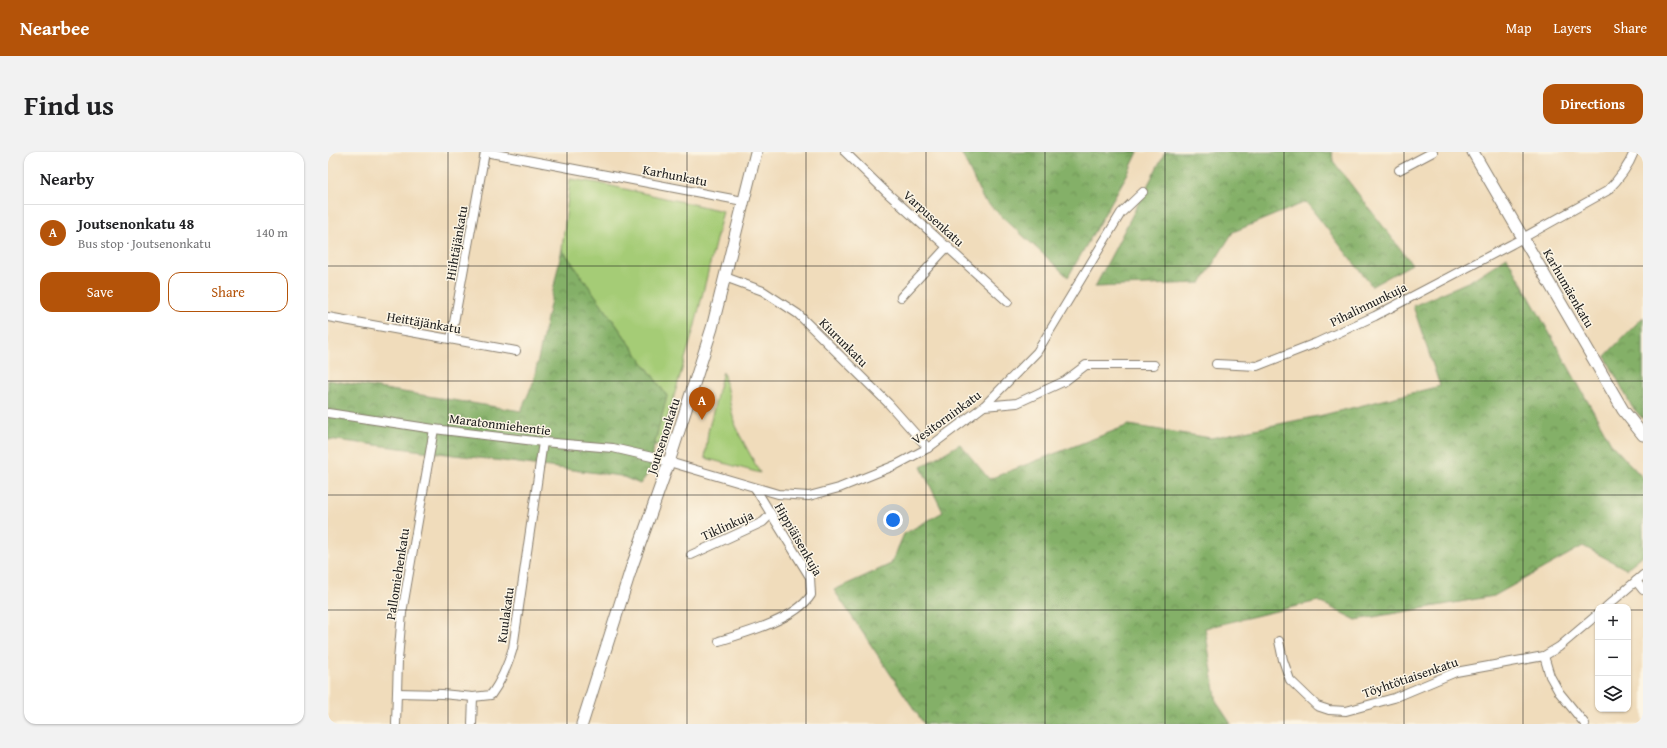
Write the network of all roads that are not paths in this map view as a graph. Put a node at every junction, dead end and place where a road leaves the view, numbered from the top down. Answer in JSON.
{"nodes":[{"id":1,"x":485,"y":152,"type":"edge"},
{"id":2,"x":756,"y":152,"type":"edge"},
{"id":3,"x":845,"y":152,"type":"edge"},
{"id":4,"x":1433,"y":152,"type":"edge"},
{"id":5,"x":1473,"y":152,"type":"edge"},
{"id":6,"x":1634,"y":152,"type":"edge"},
{"id":7,"x":1399,"y":170,"type":"dead end"},
{"id":8,"x":1143,"y":192,"type":"dead end"},
{"id":9,"x":743,"y":201,"type":"junction"},
{"id":10,"x":1524,"y":238,"type":"junction"},
{"id":11,"x":948,"y":246,"type":"junction"},
{"id":12,"x":725,"y":277,"type":"junction"},
{"id":13,"x":901,"y":296,"type":"dead end"},
{"id":14,"x":1008,"y":302,"type":"dead end"},
{"id":15,"x":328,"y":317,"type":"edge"},
{"id":16,"x":451,"y":339,"type":"junction"},
{"id":17,"x":516,"y":351,"type":"dead end"},
{"id":18,"x":1216,"y":364,"type":"dead end"},
{"id":19,"x":1154,"y":365,"type":"dead end"},
{"id":20,"x":984,"y":406,"type":"junction"},
{"id":21,"x":328,"y":413,"type":"edge"},
{"id":22,"x":434,"y":429,"type":"junction"},
{"id":23,"x":1643,"y":435,"type":"edge"},
{"id":24,"x":543,"y":442,"type":"junction"},
{"id":25,"x":928,"y":448,"type":"junction"},
{"id":26,"x":669,"y":462,"type":"junction"},
{"id":27,"x":756,"y":488,"type":"junction"},
{"id":28,"x":771,"y":514,"type":"junction"},
{"id":29,"x":691,"y":554,"type":"dead end"},
{"id":30,"x":1643,"y":575,"type":"edge"},
{"id":31,"x":1636,"y":581,"type":"junction"},
{"id":32,"x":1643,"y":590,"type":"edge"},
{"id":33,"x":1609,"y":604,"type":"edge"},
{"id":34,"x":1595,"y":617,"type":"edge"},
{"id":35,"x":720,"y":641,"type":"dead end"},
{"id":36,"x":1279,"y":641,"type":"dead end"},
{"id":37,"x":1544,"y":656,"type":"junction"},
{"id":38,"x":397,"y":693,"type":"junction"},
{"id":39,"x":473,"y":697,"type":"junction"},
{"id":40,"x":396,"y":724,"type":"edge"},
{"id":41,"x":472,"y":724,"type":"edge"},
{"id":42,"x":582,"y":724,"type":"edge"},
{"id":43,"x":1585,"y":724,"type":"edge"}],
"edges":[{"from":1,"to":9,"type":"street","name":"Karhunkatu"},
{"from":1,"to":16,"type":"street","name":"Hiihtäjänkatu"},
{"from":2,"to":9,"type":"main road","name":"Joutsenonkatu"},
{"from":3,"to":11,"type":"street","name":"Varpusenkatu"},
{"from":4,"to":7,"type":"street"},
{"from":5,"to":10,"type":"main road","name":"Karhumäenkatu"},
{"from":6,"to":10,"type":"street","name":"Pihalinnunkuja"},
{"from":8,"to":20,"type":"street","name":"Vesitorninkatu"},
{"from":9,"to":12,"type":"main road","name":"Joutsenonkatu"},
{"from":10,"to":18,"type":"street","name":"Pihalinnunkuja"},
{"from":10,"to":23,"type":"main road","name":"Karhumäenkatu"},
{"from":11,"to":13,"type":"street"},
{"from":11,"to":14,"type":"street","name":"Varpusenkatu"},
{"from":12,"to":25,"type":"street","name":"Kiurunkatu"},
{"from":12,"to":26,"type":"main road","name":"Joutsenonkatu"},
{"from":15,"to":16,"type":"street","name":"Heittäjänkatu"},
{"from":16,"to":17,"type":"street","name":"Heittäjänkatu"},
{"from":19,"to":20,"type":"street"},
{"from":20,"to":25,"type":"street","name":"Vesitorninkatu"},
{"from":21,"to":22,"type":"street","name":"Maratonmiehentie"},
{"from":22,"to":24,"type":"street","name":"Maratonmiehentie"},
{"from":22,"to":38,"type":"street","name":"Pallomiehenkatu"},
{"from":24,"to":26,"type":"street","name":"Maratonmiehentie"},
{"from":24,"to":39,"type":"street","name":"Kuulakatu"},
{"from":25,"to":27,"type":"street","name":"Vesitorninkatu"},
{"from":26,"to":27,"type":"street","name":"Vesitorninkatu"},
{"from":26,"to":42,"type":"main road","name":"Joutsenonkatu"},
{"from":27,"to":28,"type":"street","name":"Hippiäisenkuja"},
{"from":28,"to":29,"type":"street","name":"Tiklinkuja"},
{"from":28,"to":35,"type":"street","name":"Hippiäisenkuja"},
{"from":30,"to":31,"type":"street"},
{"from":31,"to":32,"type":"street"},
{"from":31,"to":33,"type":"street"},
{"from":34,"to":37,"type":"street","name":"Töyhtötiaisenkatu"},
{"from":36,"to":37,"type":"street","name":"Töyhtötiaisenkatu"},
{"from":37,"to":43,"type":"street"},
{"from":38,"to":39,"type":"street","name":"Kuulakatu"},
{"from":38,"to":40,"type":"street","name":"Pallomiehenkatu"},
{"from":39,"to":41,"type":"street"}]}
